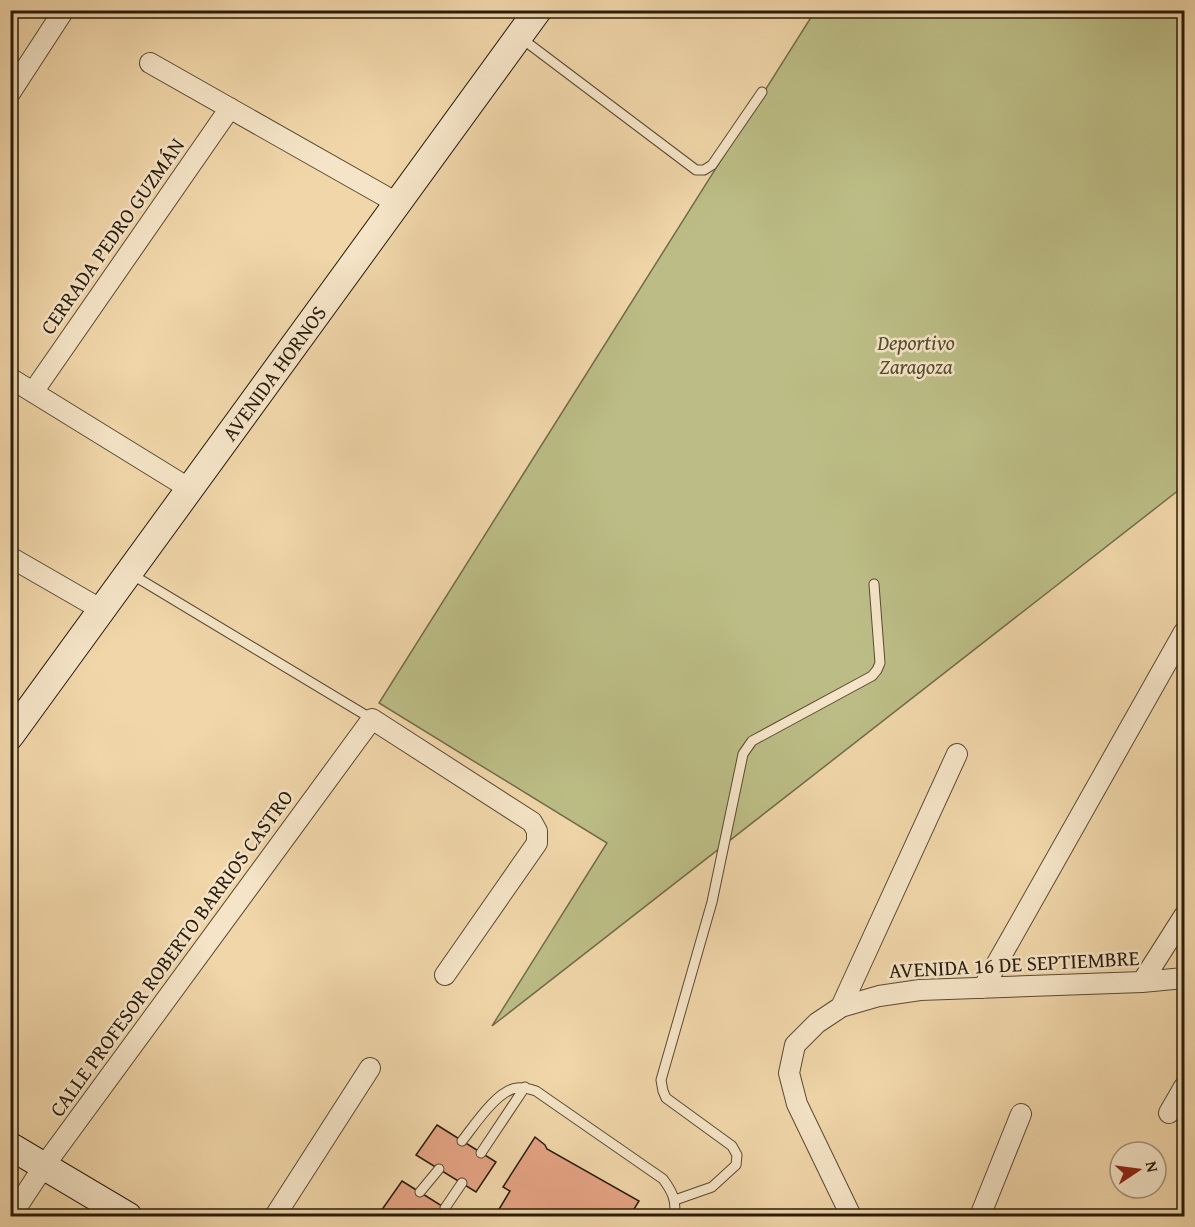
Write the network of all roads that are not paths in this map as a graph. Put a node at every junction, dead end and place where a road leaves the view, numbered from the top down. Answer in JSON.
{"nodes":[{"id":1,"x":64,"y":10,"type":"edge"},
{"id":2,"x":538,"y":10,"type":"edge"},
{"id":3,"x":519,"y":36,"type":"junction"},
{"id":4,"x":150,"y":63,"type":"dead end"},
{"id":5,"x":762,"y":92,"type":"dead end"},
{"id":6,"x":10,"y":93,"type":"edge"},
{"id":7,"x":230,"y":108,"type":"junction"},
{"id":8,"x":397,"y":203,"type":"junction"},
{"id":9,"x":10,"y":378,"type":"edge"},
{"id":10,"x":33,"y":392,"type":"junction"},
{"id":11,"x":190,"y":489,"type":"junction"},
{"id":12,"x":10,"y":557,"type":"edge"},
{"id":13,"x":129,"y":573,"type":"junction"},
{"id":14,"x":873,"y":584,"type":"dead end"},
{"id":15,"x":102,"y":610,"type":"junction"},
{"id":16,"x":1185,"y":632,"type":"edge"},
{"id":17,"x":372,"y":719,"type":"junction"},
{"id":18,"x":10,"y":736,"type":"edge"},
{"id":19,"x":957,"y":754,"type":"dead end"},
{"id":20,"x":1185,"y":916,"type":"edge"},
{"id":21,"x":445,"y":975,"type":"dead end"},
{"id":22,"x":1185,"y":978,"type":"edge"},
{"id":23,"x":1142,"y":982,"type":"junction"},
{"id":24,"x":983,"y":988,"type":"junction"},
{"id":25,"x":841,"y":1007,"type":"junction"},
{"id":26,"x":370,"y":1068,"type":"dead end"},
{"id":27,"x":1185,"y":1087,"type":"edge"},
{"id":28,"x":525,"y":1088,"type":"junction"},
{"id":29,"x":1169,"y":1113,"type":"dead end"},
{"id":30,"x":1021,"y":1114,"type":"dead end"},
{"id":31,"x":462,"y":1141,"type":"dead end"},
{"id":32,"x":10,"y":1146,"type":"edge"},
{"id":33,"x":482,"y":1153,"type":"dead end"},
{"id":34,"x":44,"y":1166,"type":"junction"},
{"id":35,"x":439,"y":1169,"type":"dead end"},
{"id":36,"x":462,"y":1183,"type":"dead end"},
{"id":37,"x":420,"y":1192,"type":"dead end"},
{"id":38,"x":675,"y":1200,"type":"junction"},
{"id":39,"x":445,"y":1208,"type":"dead end"},
{"id":40,"x":11,"y":1216,"type":"edge"},
{"id":41,"x":128,"y":1216,"type":"edge"},
{"id":42,"x":275,"y":1216,"type":"edge"},
{"id":43,"x":674,"y":1216,"type":"edge"},
{"id":44,"x":851,"y":1216,"type":"edge"},
{"id":45,"x":980,"y":1216,"type":"edge"}],
"edges":[{"from":1,"to":6,"type":"street"},
{"from":2,"to":3,"type":"street","name":"AVENIDA HORNOS"},
{"from":3,"to":5,"type":"lane"},
{"from":3,"to":8,"type":"street","name":"AVENIDA HORNOS"},
{"from":4,"to":7,"type":"street"},
{"from":7,"to":8,"type":"street"},
{"from":7,"to":10,"type":"street","name":"CERRADA PEDRO GUZMÁN"},
{"from":8,"to":11,"type":"street","name":"AVENIDA HORNOS"},
{"from":9,"to":10,"type":"street"},
{"from":10,"to":11,"type":"street"},
{"from":11,"to":13,"type":"street","name":"AVENIDA HORNOS"},
{"from":12,"to":15,"type":"street"},
{"from":13,"to":15,"type":"street","name":"AVENIDA HORNOS"},
{"from":13,"to":17,"type":"lane"},
{"from":14,"to":38,"type":"lane"},
{"from":15,"to":18,"type":"street","name":"AVENIDA HORNOS"},
{"from":16,"to":24,"type":"street"},
{"from":17,"to":21,"type":"street"},
{"from":17,"to":34,"type":"street","name":"CALLE PROFESOR ROBERTO BARRIOS CASTRO"},
{"from":19,"to":25,"type":"street"},
{"from":20,"to":23,"type":"street"},
{"from":22,"to":23,"type":"street","name":"AVENIDA 16 DE SEPTIEMBRE"},
{"from":23,"to":24,"type":"street","name":"AVENIDA 16 DE SEPTIEMBRE"},
{"from":24,"to":25,"type":"street","name":"AVENIDA 16 DE SEPTIEMBRE"},
{"from":25,"to":44,"type":"street","name":"AVENIDA 16 DE SEPTIEMBRE"},
{"from":26,"to":42,"type":"street"},
{"from":27,"to":29,"type":"street"},
{"from":28,"to":31,"type":"lane"},
{"from":28,"to":33,"type":"lane"},
{"from":28,"to":38,"type":"lane"},
{"from":30,"to":45,"type":"street"},
{"from":32,"to":34,"type":"street"},
{"from":34,"to":40,"type":"street","name":"CALLE PROFESOR ROBERTO BARRIOS CASTRO"},
{"from":34,"to":41,"type":"street"},
{"from":35,"to":37,"type":"lane"},
{"from":36,"to":39,"type":"lane"},
{"from":38,"to":43,"type":"lane"}]}
